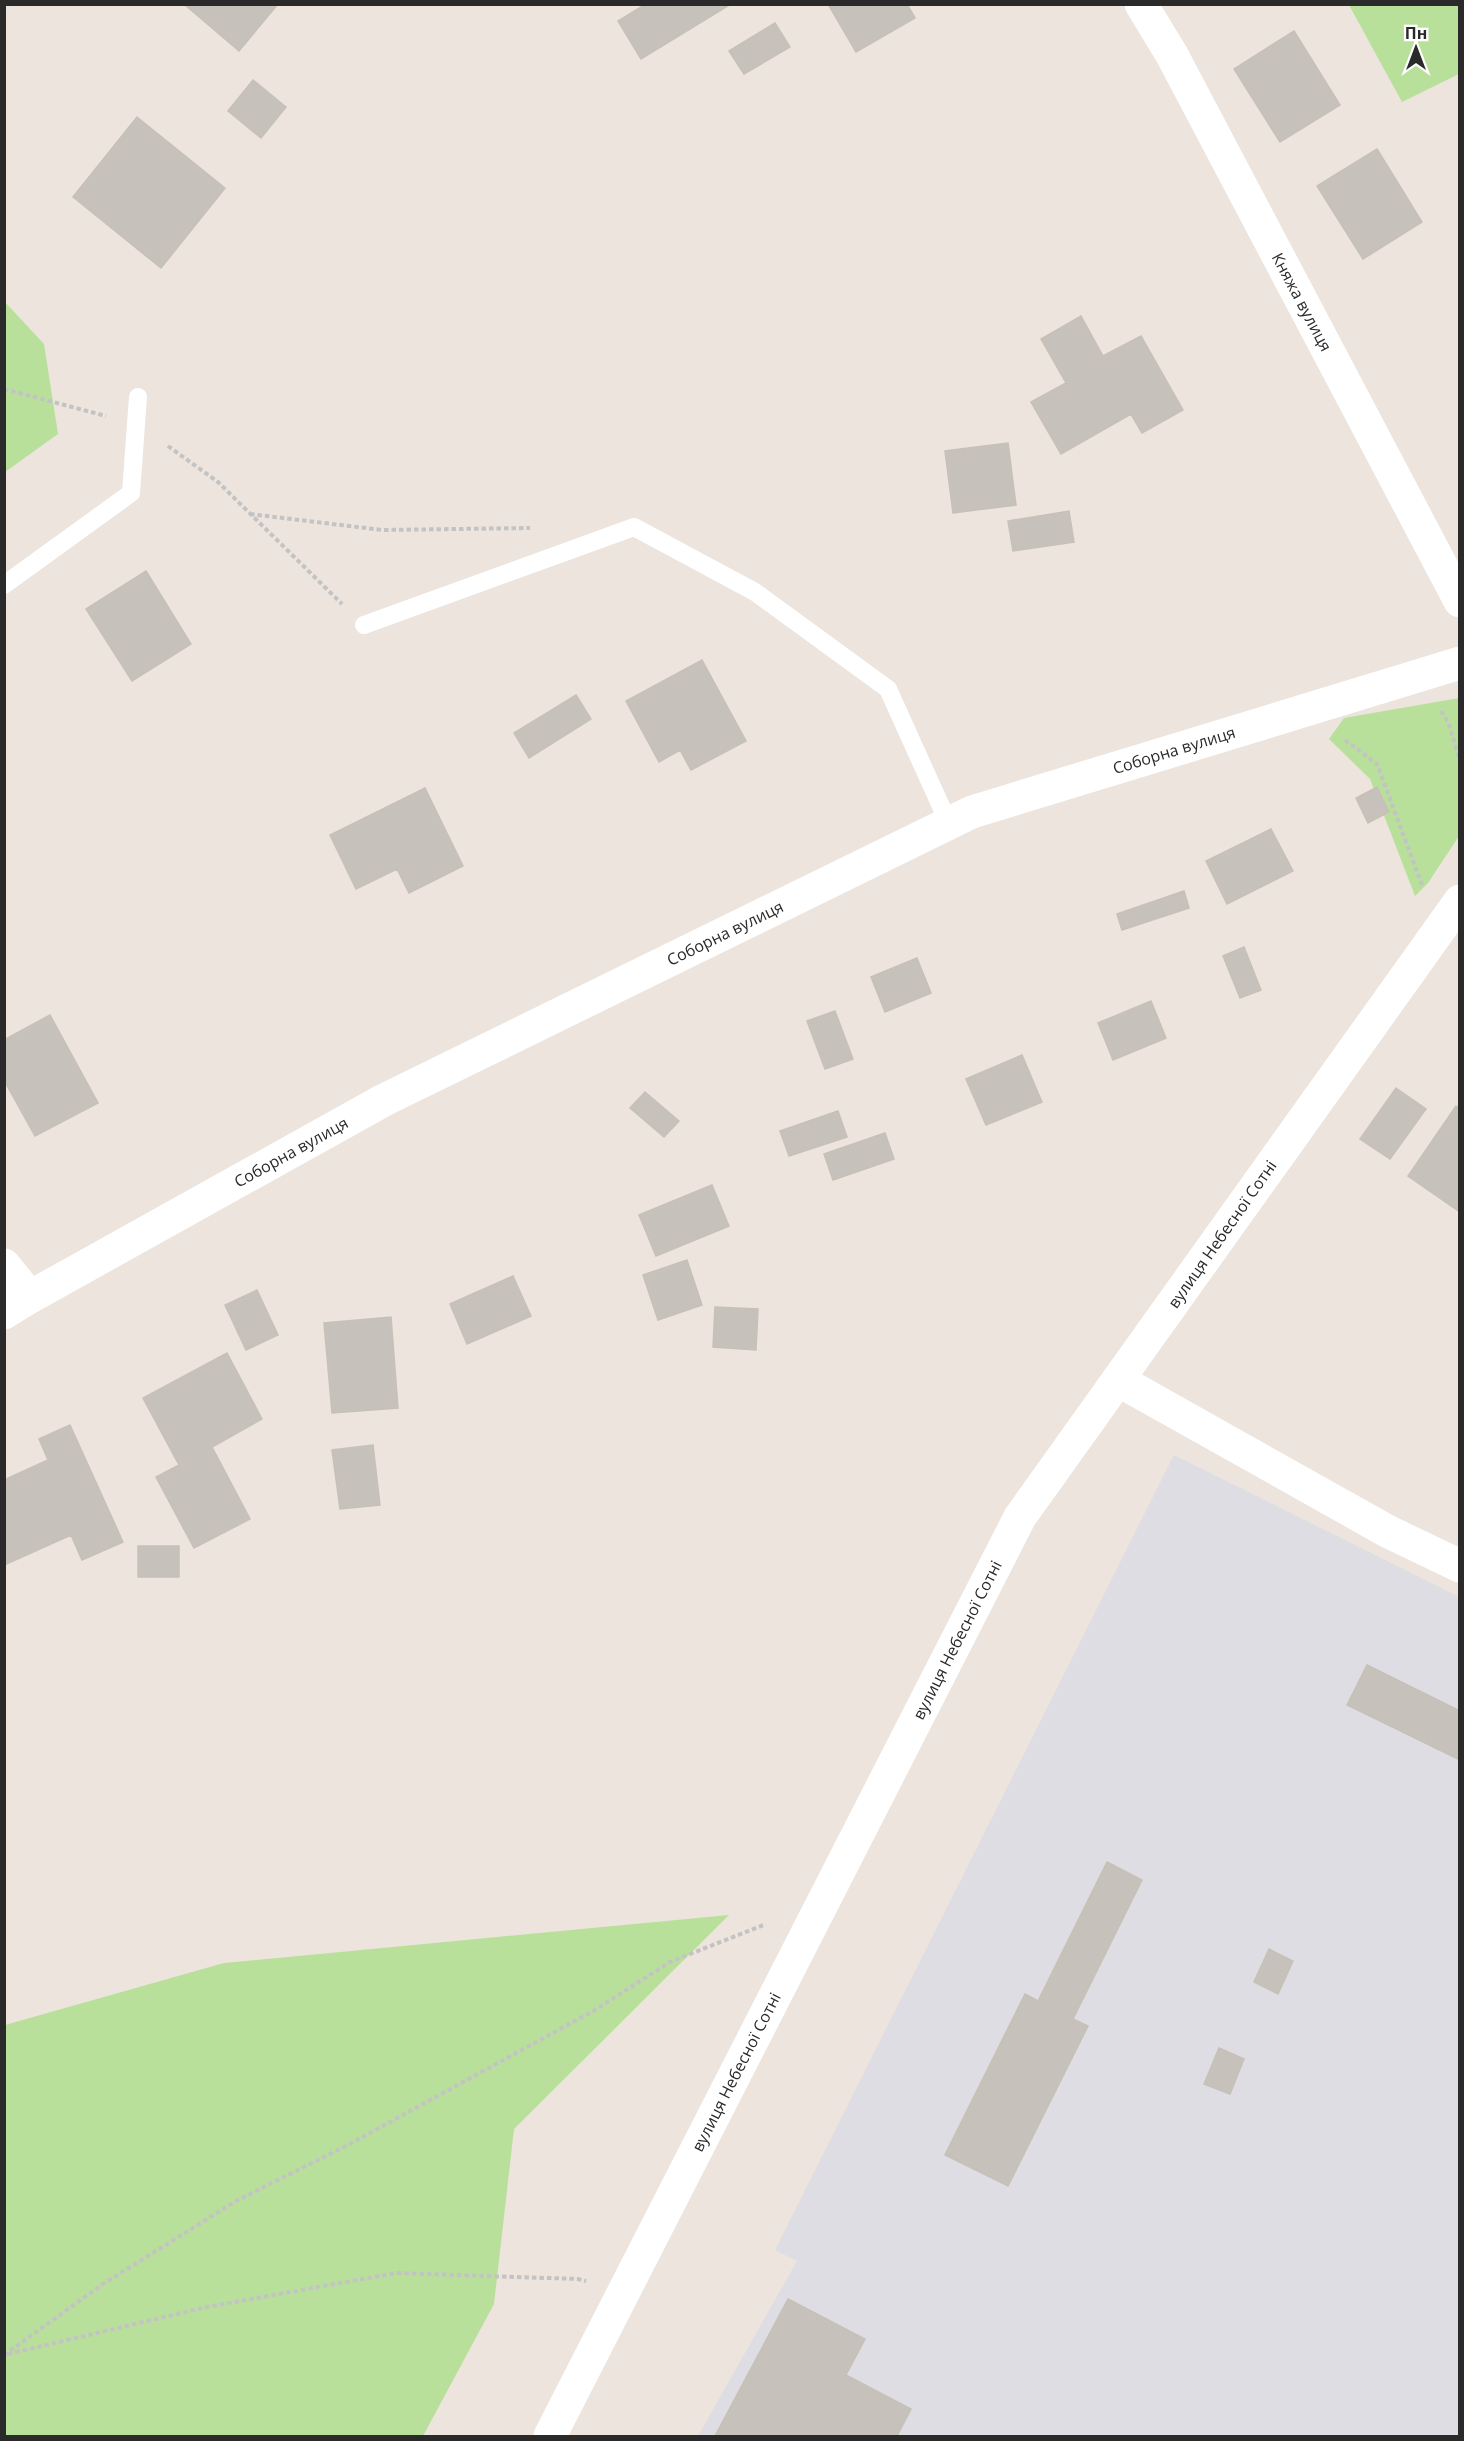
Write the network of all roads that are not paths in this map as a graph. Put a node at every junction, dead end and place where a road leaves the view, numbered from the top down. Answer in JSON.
{"nodes":[{"id":1,"x":1141,"y":4,"type":"edge"},
{"id":2,"x":138,"y":397,"type":"dead end"},
{"id":3,"x":4,"y":585,"type":"edge"},
{"id":4,"x":1460,"y":601,"type":"edge"},
{"id":5,"x":364,"y":625,"type":"road end"},
{"id":6,"x":1460,"y":663,"type":"edge"},
{"id":7,"x":949,"y":824,"type":"junction"},
{"id":8,"x":1460,"y":901,"type":"edge"},
{"id":9,"x":4,"y":1265,"type":"edge"},
{"id":10,"x":17,"y":1305,"type":"edge"},
{"id":11,"x":1118,"y":1380,"type":"junction"},
{"id":12,"x":1460,"y":1566,"type":"edge"},
{"id":13,"x":550,"y":2436,"type":"edge"}],
"edges":[{"from":1,"to":4,"type":"street","name":"Княжа вулиця"},
{"from":2,"to":3,"type":"lane"},
{"from":5,"to":7,"type":"lane"},
{"from":6,"to":7,"type":"street","name":"Соборна вулиця"},
{"from":7,"to":10,"type":"street","name":"Соборна вулиця"},
{"from":8,"to":11,"type":"street","name":"вулиця Небесної Сотні"},
{"from":9,"to":10,"type":"street","name":"Соборна вулиця"},
{"from":11,"to":12,"type":"street"},
{"from":11,"to":13,"type":"street","name":"вулиця Небесної Сотні"}]}
